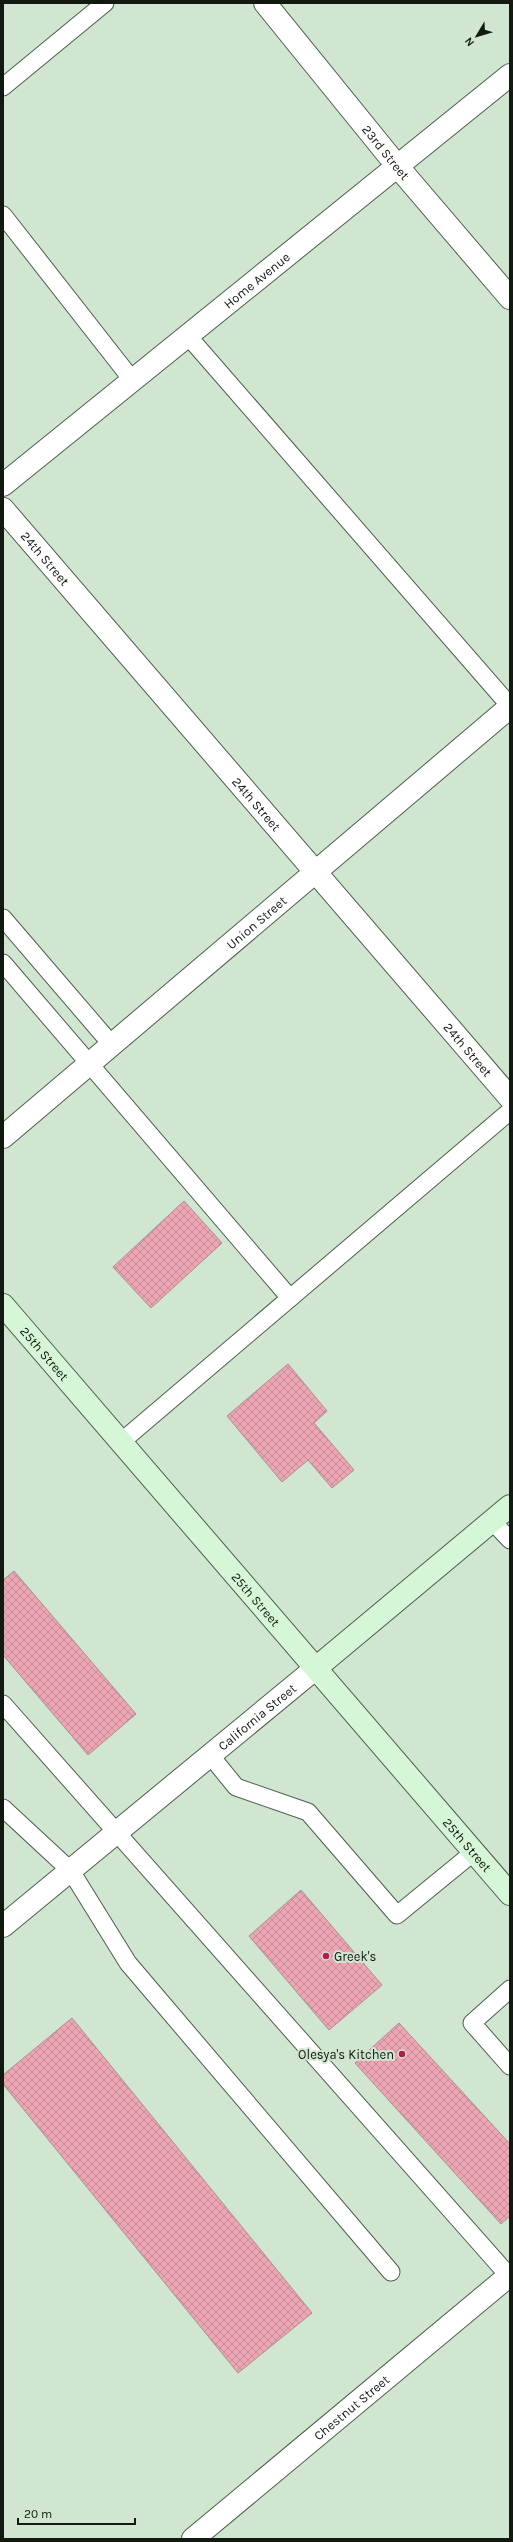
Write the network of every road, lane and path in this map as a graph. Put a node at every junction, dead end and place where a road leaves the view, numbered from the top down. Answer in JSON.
{"nodes":[{"id":1,"x":105,"y":3,"type":"edge"},
{"id":2,"x":265,"y":3,"type":"edge"},
{"id":3,"x":510,"y":75,"type":"edge"},
{"id":4,"x":3,"y":87,"type":"edge"},
{"id":5,"x":398,"y":168,"type":"junction"},
{"id":6,"x":3,"y":215,"type":"edge"},
{"id":7,"x":510,"y":298,"type":"edge"},
{"id":8,"x":188,"y":336,"type":"junction"},
{"id":9,"x":133,"y":381,"type":"junction"},
{"id":10,"x":3,"y":485,"type":"edge"},
{"id":11,"x":3,"y":509,"type":"edge"},
{"id":12,"x":510,"y":706,"type":"edge"},
{"id":13,"x":315,"y":873,"type":"junction"},
{"id":14,"x":3,"y":918,"type":"edge"},
{"id":15,"x":3,"y":963,"type":"edge"},
{"id":16,"x":112,"y":1045,"type":"junction"},
{"id":17,"x":89,"y":1064,"type":"junction"},
{"id":18,"x":510,"y":1098,"type":"edge"},
{"id":19,"x":510,"y":1111,"type":"edge"},
{"id":20,"x":3,"y":1137,"type":"edge"},
{"id":21,"x":290,"y":1298,"type":"junction"},
{"id":22,"x":3,"y":1305,"type":"edge"},
{"id":23,"x":121,"y":1442,"type":"junction"},
{"id":24,"x":510,"y":1506,"type":"edge"},
{"id":25,"x":492,"y":1520,"type":"junction"},
{"id":26,"x":510,"y":1540,"type":"edge"},
{"id":27,"x":316,"y":1668,"type":"junction"},
{"id":28,"x":3,"y":1704,"type":"edge"},
{"id":29,"x":210,"y":1755,"type":"junction"},
{"id":30,"x":3,"y":1808,"type":"edge"},
{"id":31,"x":117,"y":1832,"type":"junction"},
{"id":32,"x":474,"y":1852,"type":"junction"},
{"id":33,"x":71,"y":1871,"type":"junction"},
{"id":34,"x":510,"y":1893,"type":"edge"},
{"id":35,"x":3,"y":1926,"type":"edge"},
{"id":36,"x":510,"y":1989,"type":"edge"},
{"id":37,"x":510,"y":2066,"type":"edge"},
{"id":38,"x":391,"y":2272,"type":"dead end"},
{"id":39,"x":510,"y":2276,"type":"edge"},
{"id":40,"x":193,"y":2539,"type":"edge"}],
"edges":[{"from":1,"to":4,"type":"lane"},
{"from":2,"to":5,"type":"street","name":"23rd Street"},
{"from":3,"to":5,"type":"street","name":"Home Avenue"},
{"from":5,"to":7,"type":"street","name":"23rd Street"},
{"from":5,"to":8,"type":"street","name":"Home Avenue"},
{"from":6,"to":9,"type":"lane"},
{"from":8,"to":9,"type":"street","name":"Home Avenue"},
{"from":8,"to":12,"type":"lane"},
{"from":9,"to":10,"type":"street","name":"Home Avenue"},
{"from":11,"to":13,"type":"street","name":"24th Street"},
{"from":12,"to":13,"type":"street","name":"Union Street"},
{"from":13,"to":16,"type":"street","name":"Union Street"},
{"from":13,"to":18,"type":"street","name":"24th Street"},
{"from":14,"to":16,"type":"lane"},
{"from":15,"to":17,"type":"lane"},
{"from":16,"to":17,"type":"street","name":"Union Street"},
{"from":17,"to":20,"type":"street","name":"Union Street"},
{"from":17,"to":21,"type":"lane"},
{"from":19,"to":21,"type":"lane"},
{"from":21,"to":23,"type":"lane"},
{"from":22,"to":23,"type":"main road","name":"25th Street"},
{"from":23,"to":27,"type":"main road","name":"25th Street"},
{"from":24,"to":25,"type":"main road","name":"California Street"},
{"from":25,"to":26,"type":"lane"},
{"from":25,"to":27,"type":"main road","name":"California Street"},
{"from":27,"to":29,"type":"street","name":"California Street"},
{"from":27,"to":32,"type":"main road","name":"25th Street"},
{"from":28,"to":31,"type":"lane"},
{"from":29,"to":31,"type":"street","name":"California Street"},
{"from":29,"to":32,"type":"lane"},
{"from":30,"to":33,"type":"lane"},
{"from":31,"to":33,"type":"street","name":"California Street"},
{"from":31,"to":39,"type":"lane"},
{"from":32,"to":34,"type":"main road","name":"25th Street"},
{"from":33,"to":35,"type":"street","name":"California Street"},
{"from":33,"to":38,"type":"lane"},
{"from":36,"to":37,"type":"lane"},
{"from":39,"to":40,"type":"street","name":"Chestnut Street"}]}
